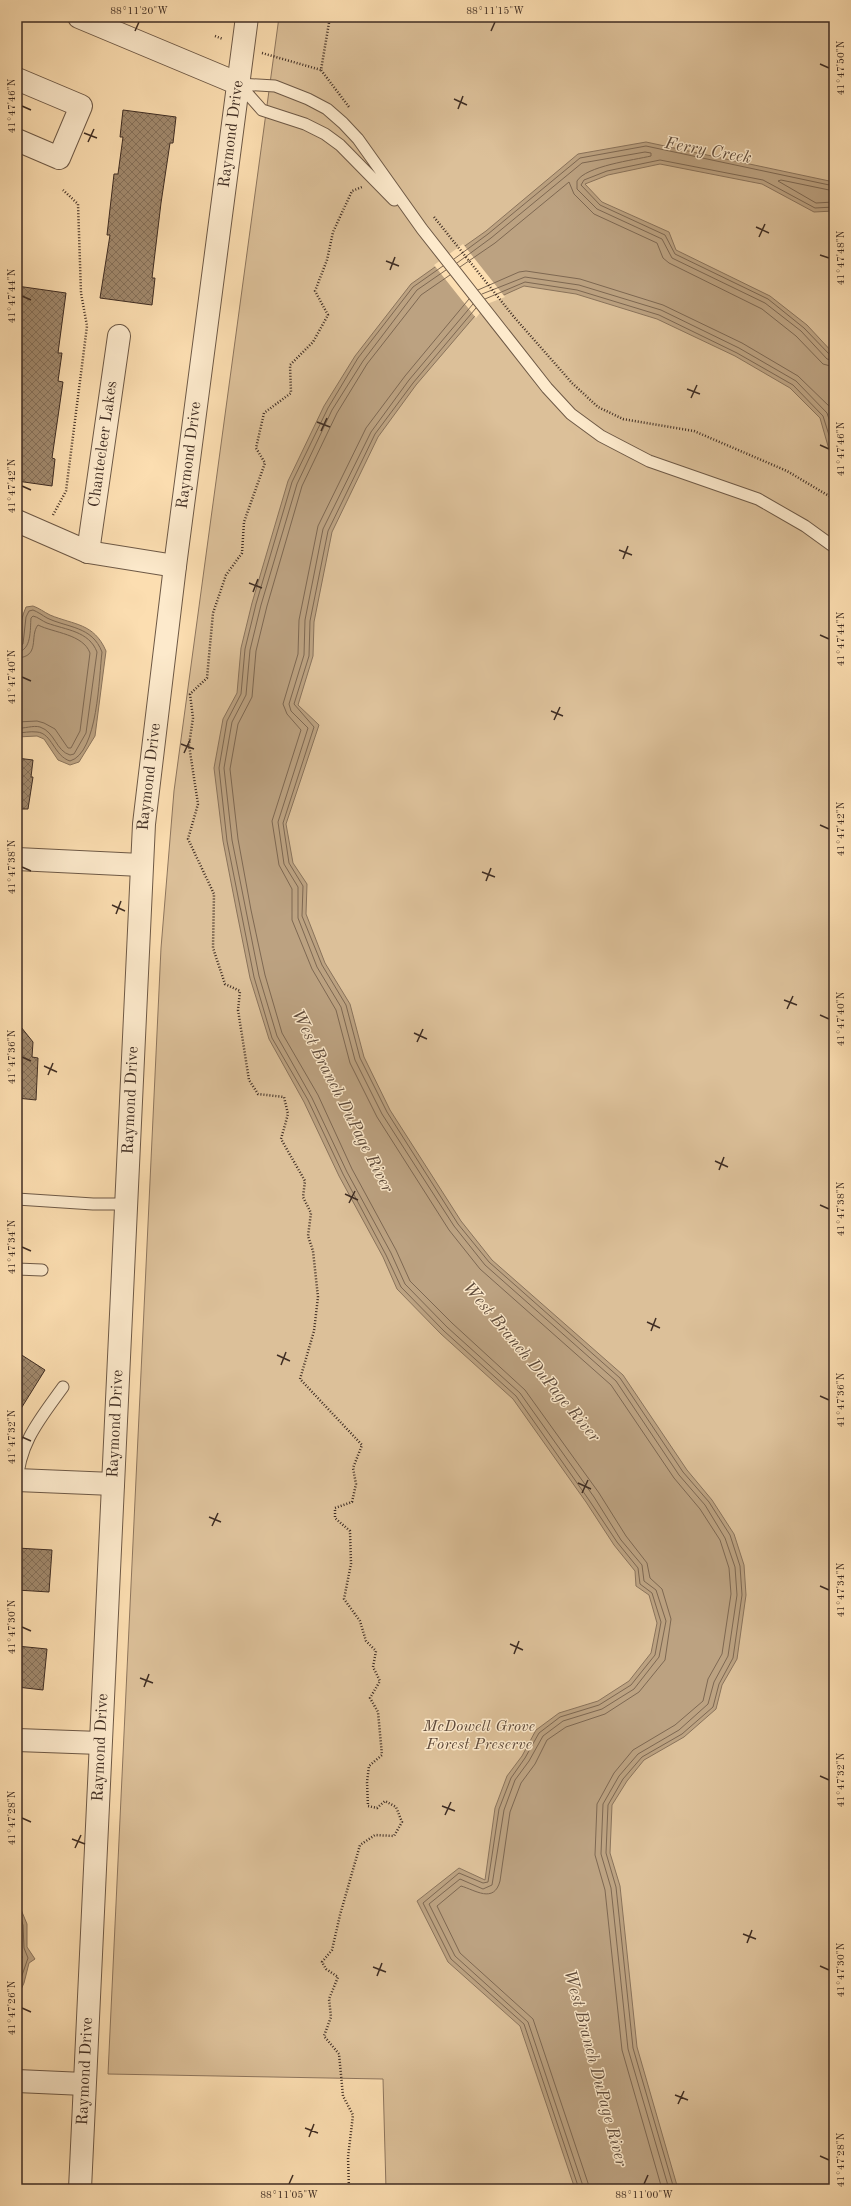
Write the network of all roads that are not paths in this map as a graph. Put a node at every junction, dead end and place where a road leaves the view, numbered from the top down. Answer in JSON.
{"nodes":[{"id":1,"x":79,"y":17,"type":"edge"},
{"id":2,"x":247,"y":17,"type":"edge"},
{"id":3,"x":17,"y":79,"type":"edge"},
{"id":4,"x":238,"y":84,"type":"junction"},
{"id":5,"x":17,"y":140,"type":"edge"},
{"id":6,"x":422,"y":229,"type":"junction"},
{"id":7,"x":119,"y":336,"type":"dead end"},
{"id":8,"x":17,"y":521,"type":"edge"},
{"id":9,"x":834,"y":547,"type":"edge"},
{"id":10,"x":88,"y":552,"type":"junction"},
{"id":11,"x":175,"y":566,"type":"junction"},
{"id":12,"x":17,"y":859,"type":"edge"},
{"id":13,"x":141,"y":865,"type":"junction"},
{"id":14,"x":17,"y":1199,"type":"edge"},
{"id":15,"x":125,"y":1204,"type":"junction"},
{"id":16,"x":17,"y":1269,"type":"edge"},
{"id":17,"x":42,"y":1270,"type":"dead end"},
{"id":18,"x":63,"y":1388,"type":"dead end"},
{"id":19,"x":17,"y":1480,"type":"edge"},
{"id":20,"x":113,"y":1484,"type":"junction"},
{"id":21,"x":17,"y":1489,"type":"edge"},
{"id":22,"x":17,"y":1740,"type":"edge"},
{"id":23,"x":100,"y":1743,"type":"junction"},
{"id":24,"x":17,"y":2081,"type":"edge"},
{"id":25,"x":84,"y":2084,"type":"junction"},
{"id":26,"x":80,"y":2189,"type":"edge"}],
"edges":[{"from":1,"to":4,"type":"street"},
{"from":2,"to":4,"type":"street","name":"Raymond Drive"},
{"from":3,"to":5,"type":"street"},
{"from":4,"to":6,"type":"lane"},
{"from":4,"to":6,"type":"lane"},
{"from":4,"to":11,"type":"street","name":"Raymond Drive"},
{"from":6,"to":9,"type":"lane"},
{"from":7,"to":10,"type":"street","name":"Chantecleer Lakes"},
{"from":8,"to":10,"type":"street"},
{"from":10,"to":11,"type":"street"},
{"from":11,"to":13,"type":"street","name":"Raymond Drive"},
{"from":12,"to":13,"type":"street"},
{"from":13,"to":15,"type":"street","name":"Raymond Drive"},
{"from":14,"to":15,"type":"lane"},
{"from":15,"to":20,"type":"street","name":"Raymond Drive"},
{"from":16,"to":17,"type":"lane"},
{"from":18,"to":19,"type":"lane"},
{"from":19,"to":20,"type":"street"},
{"from":19,"to":21,"type":"lane"},
{"from":20,"to":23,"type":"street","name":"Raymond Drive"},
{"from":22,"to":23,"type":"street"},
{"from":23,"to":25,"type":"street","name":"Raymond Drive"},
{"from":24,"to":25,"type":"street"},
{"from":25,"to":26,"type":"street","name":"Raymond Drive"}]}
